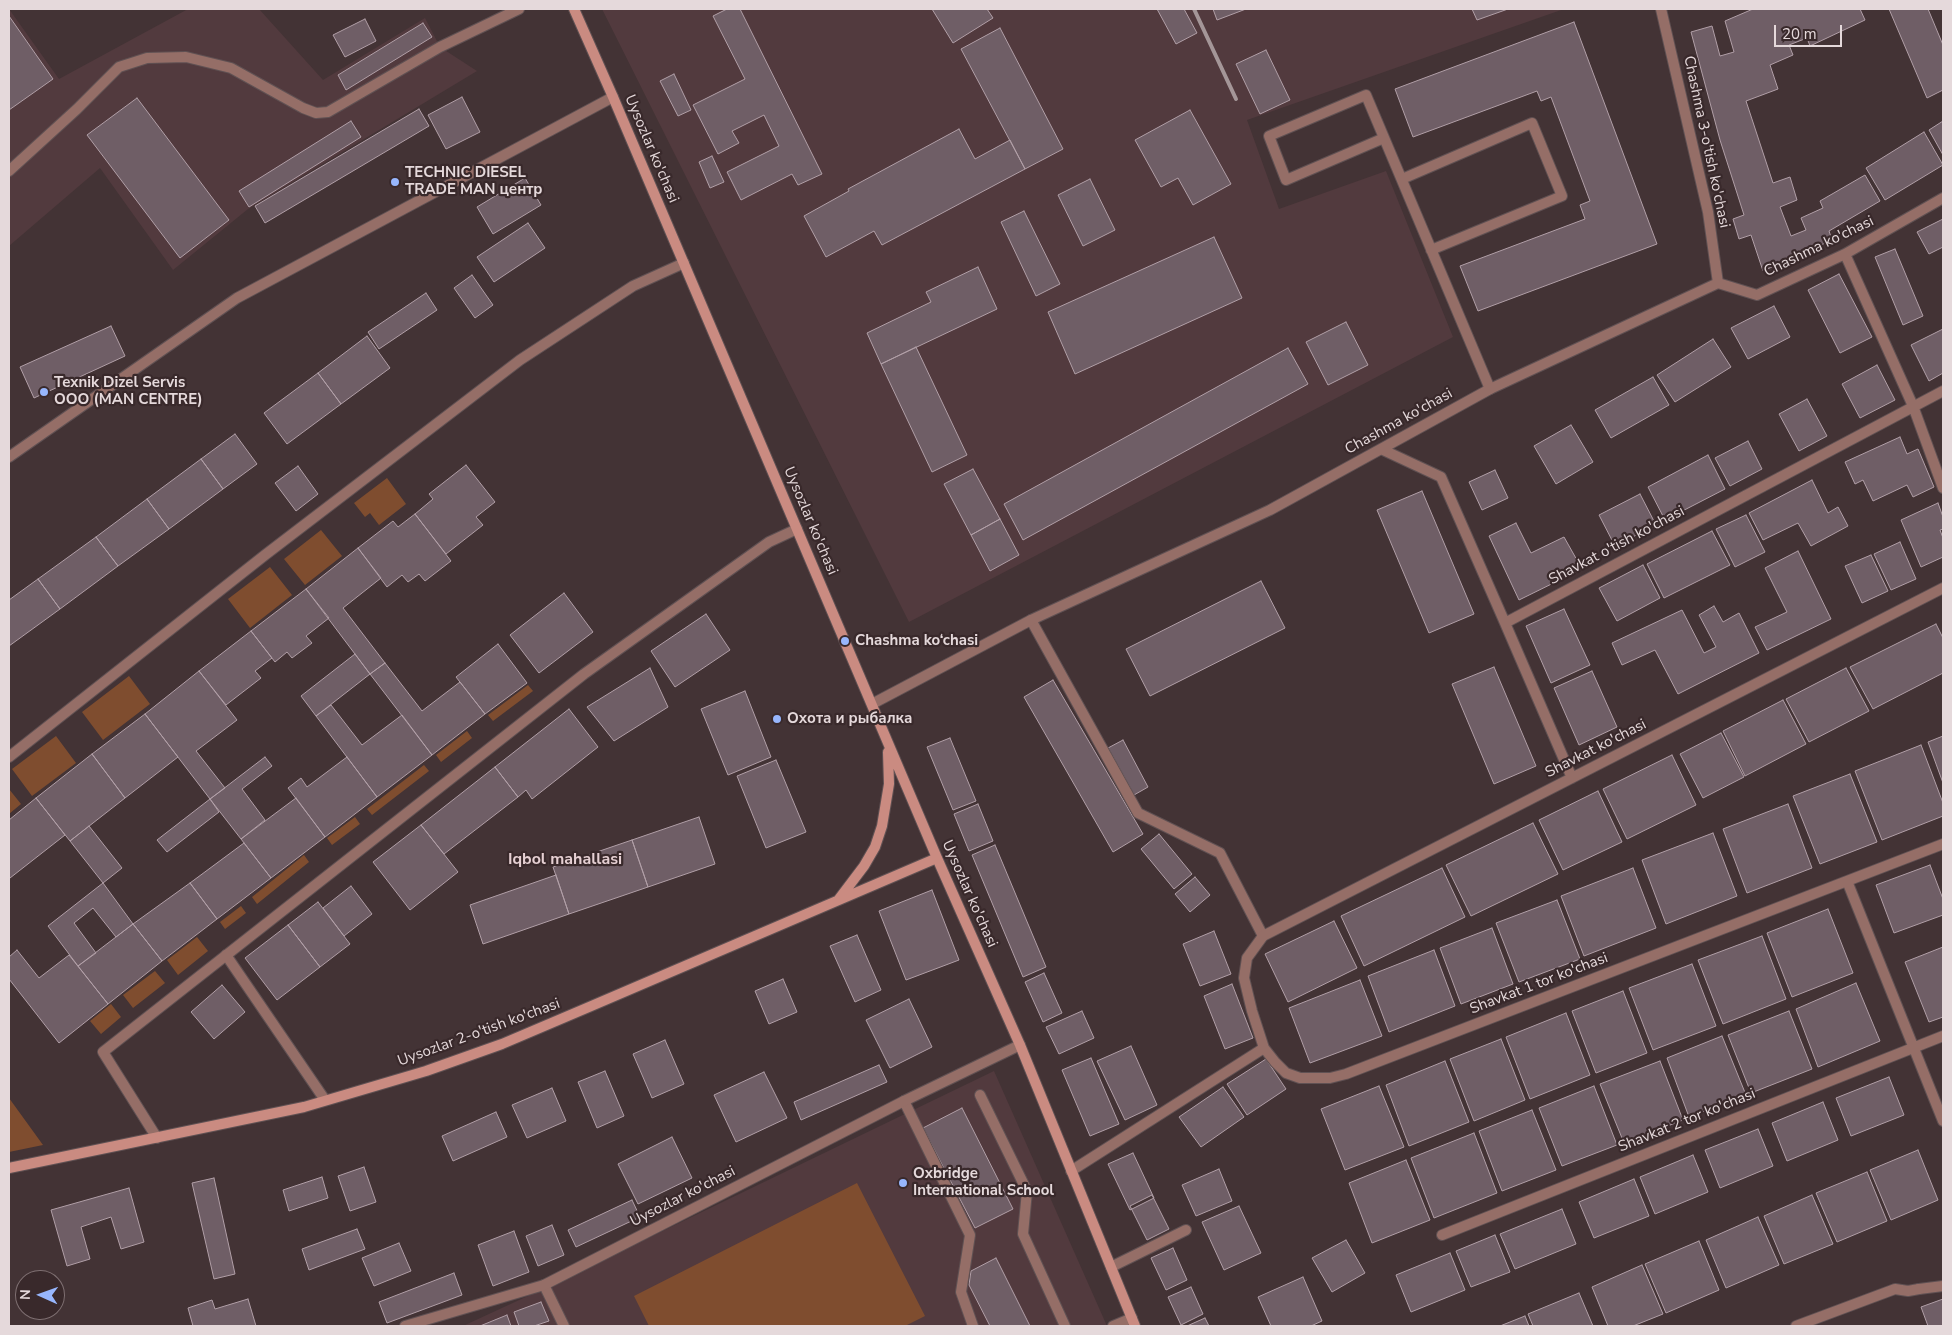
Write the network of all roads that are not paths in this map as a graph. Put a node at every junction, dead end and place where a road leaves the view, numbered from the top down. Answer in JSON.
{"nodes":[{"id":1,"x":519,"y":9,"type":"edge"},
{"id":2,"x":574,"y":9,"type":"edge"},
{"id":3,"x":1661,"y":9,"type":"edge"},
{"id":4,"x":613,"y":97,"type":"junction"},
{"id":5,"x":1384,"y":138,"type":"junction"},
{"id":6,"x":9,"y":171,"type":"edge"},
{"id":7,"x":1402,"y":179,"type":"junction"},
{"id":8,"x":1943,"y":198,"type":"edge"},
{"id":9,"x":1431,"y":250,"type":"junction"},
{"id":10,"x":1845,"y":254,"type":"junction"},
{"id":11,"x":684,"y":263,"type":"junction"},
{"id":12,"x":1718,"y":283,"type":"junction"},
{"id":13,"x":1490,"y":389,"type":"junction"},
{"id":14,"x":1943,"y":392,"type":"edge"},
{"id":15,"x":1913,"y":406,"type":"junction"},
{"id":16,"x":1381,"y":449,"type":"junction"},
{"id":17,"x":9,"y":456,"type":"edge"},
{"id":18,"x":1943,"y":488,"type":"edge"},
{"id":19,"x":797,"y":529,"type":"junction"},
{"id":20,"x":1943,"y":588,"type":"edge"},
{"id":21,"x":1031,"y":620,"type":"junction"},
{"id":22,"x":1505,"y":623,"type":"junction"},
{"id":23,"x":872,"y":704,"type":"junction"},
{"id":24,"x":886,"y":739,"type":"junction"},
{"id":25,"x":9,"y":757,"type":"edge"},
{"id":26,"x":1572,"y":778,"type":"junction"},
{"id":27,"x":1943,"y":844,"type":"edge"},
{"id":28,"x":937,"y":858,"type":"junction"},
{"id":29,"x":1848,"y":881,"type":"junction"},
{"id":30,"x":836,"y":902,"type":"junction"},
{"id":31,"x":1263,"y":936,"type":"junction"},
{"id":32,"x":226,"y":955,"type":"junction"},
{"id":33,"x":1943,"y":1036,"type":"edge"},
{"id":34,"x":1020,"y":1045,"type":"junction"},
{"id":35,"x":1264,"y":1048,"type":"junction"},
{"id":36,"x":1914,"y":1048,"type":"junction"},
{"id":37,"x":980,"y":1095,"type":"dead end"},
{"id":38,"x":325,"y":1100,"type":"junction"},
{"id":39,"x":904,"y":1101,"type":"junction"},
{"id":40,"x":1943,"y":1121,"type":"edge"},
{"id":41,"x":157,"y":1138,"type":"junction"},
{"id":42,"x":9,"y":1168,"type":"edge"},
{"id":43,"x":1071,"y":1170,"type":"junction"},
{"id":44,"x":1186,"y":1230,"type":"dead end"},
{"id":45,"x":1442,"y":1235,"type":"dead end"},
{"id":46,"x":1111,"y":1267,"type":"junction"},
{"id":47,"x":544,"y":1285,"type":"junction"},
{"id":48,"x":1943,"y":1286,"type":"edge"},
{"id":49,"x":1133,"y":1322,"type":"edge"},
{"id":50,"x":405,"y":1326,"type":"edge"},
{"id":51,"x":564,"y":1326,"type":"edge"},
{"id":52,"x":973,"y":1326,"type":"edge"},
{"id":53,"x":1065,"y":1326,"type":"edge"},
{"id":54,"x":1112,"y":1326,"type":"edge"},
{"id":55,"x":1796,"y":1326,"type":"edge"}],
"edges":[{"from":1,"to":6,"type":"street"},
{"from":2,"to":4,"type":"main road","name":"Uysozlar ko'chasi"},
{"from":3,"to":12,"type":"street","name":"Chashma 3-o'tish ko'chasi"},
{"from":4,"to":11,"type":"main road","name":"Uysozlar ko'chasi"},
{"from":4,"to":17,"type":"street"},
{"from":5,"to":5,"type":"street"},
{"from":5,"to":7,"type":"street"},
{"from":7,"to":9,"type":"street"},
{"from":7,"to":9,"type":"street"},
{"from":8,"to":10,"type":"street","name":"Chashma ko'chasi"},
{"from":9,"to":13,"type":"street"},
{"from":10,"to":12,"type":"street","name":"Chashma ko'chasi"},
{"from":10,"to":15,"type":"street"},
{"from":11,"to":19,"type":"main road","name":"Uysozlar ko'chasi"},
{"from":11,"to":25,"type":"street"},
{"from":12,"to":13,"type":"street","name":"Chashma ko'chasi"},
{"from":13,"to":16,"type":"street","name":"Chashma ko'chasi"},
{"from":14,"to":15,"type":"street","name":"Shavkat o'tish ko'chasi"},
{"from":15,"to":18,"type":"street"},
{"from":15,"to":22,"type":"street","name":"Shavkat o'tish ko'chasi"},
{"from":16,"to":21,"type":"street","name":"Chashma ko'chasi"},
{"from":16,"to":22,"type":"street"},
{"from":19,"to":23,"type":"main road","name":"Uysozlar ko'chasi"},
{"from":19,"to":32,"type":"street"},
{"from":20,"to":26,"type":"street","name":"Shavkat ko'chasi"},
{"from":21,"to":23,"type":"street","name":"Chashma ko'chasi"},
{"from":21,"to":31,"type":"street"},
{"from":22,"to":26,"type":"street"},
{"from":23,"to":24,"type":"main road","name":"Uysozlar ko'chasi"},
{"from":24,"to":28,"type":"main road","name":"Uysozlar ko'chasi"},
{"from":24,"to":30,"type":"main road"},
{"from":26,"to":31,"type":"street","name":"Shavkat ko'chasi"},
{"from":27,"to":29,"type":"street","name":"Shavkat 1 tor ko'chasi"},
{"from":28,"to":30,"type":"main road","name":"Uysozlar 2-o'tish ko'chasi"},
{"from":28,"to":34,"type":"main road","name":"Uysozlar ko'chasi"},
{"from":29,"to":35,"type":"street","name":"Shavkat 1 tor ko'chasi"},
{"from":29,"to":36,"type":"street"},
{"from":30,"to":38,"type":"main road","name":"Uysozlar 2-o'tish ko'chasi"},
{"from":31,"to":35,"type":"street","name":"Shavkat 1 tor ko'chasi"},
{"from":32,"to":38,"type":"street"},
{"from":32,"to":41,"type":"street"},
{"from":33,"to":36,"type":"street","name":"Shavkat 2 tor ko'chasi"},
{"from":34,"to":39,"type":"street","name":"Uysozlar ko'chasi"},
{"from":34,"to":43,"type":"main road","name":"Uysozlar ko'chasi"},
{"from":35,"to":43,"type":"street"},
{"from":36,"to":40,"type":"street"},
{"from":36,"to":45,"type":"street","name":"Shavkat 2 tor ko'chasi"},
{"from":37,"to":53,"type":"street"},
{"from":38,"to":41,"type":"main road","name":"Uysozlar 2-o'tish ko'chasi"},
{"from":39,"to":47,"type":"street","name":"Uysozlar ko'chasi"},
{"from":39,"to":52,"type":"street"},
{"from":41,"to":42,"type":"main road","name":"Uysozlar 2-o'tish ko'chasi"},
{"from":43,"to":46,"type":"main road","name":"Uysozlar ko'chasi"},
{"from":44,"to":46,"type":"street"},
{"from":46,"to":49,"type":"main road","name":"Uysozlar ko'chasi"},
{"from":47,"to":50,"type":"street","name":"Uysozlar ko'chasi"},
{"from":47,"to":51,"type":"street"},
{"from":48,"to":55,"type":"street"},
{"from":49,"to":54,"type":"street"}]}
